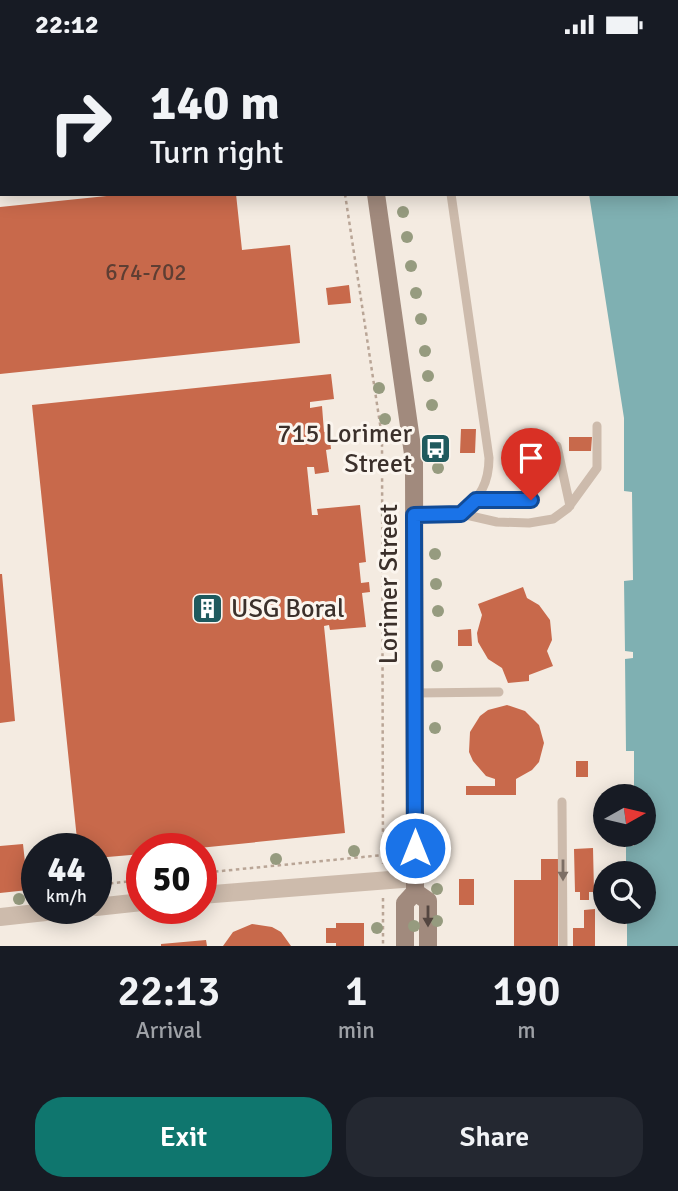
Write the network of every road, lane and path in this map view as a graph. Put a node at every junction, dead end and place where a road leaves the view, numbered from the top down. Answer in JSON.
{"nodes":[{"id":1,"x":345,"y":196,"type":"edge"},
{"id":2,"x":376,"y":196,"type":"edge"},
{"id":3,"x":451,"y":196,"type":"edge"},
{"id":4,"x":597,"y":426,"type":"dead end"},
{"id":5,"x":476,"y":500,"type":"junction"},
{"id":6,"x":570,"y":506,"type":"junction"},
{"id":7,"x":461,"y":514,"type":"junction"},
{"id":8,"x":414,"y":515,"type":"junction"},
{"id":9,"x":499,"y":692,"type":"dead end"},
{"id":10,"x":415,"y":693,"type":"junction"},
{"id":11,"x":562,"y":802,"type":"dead end"},
{"id":12,"x":383,"y":855,"type":"junction"},
{"id":13,"x":217,"y":871,"type":"edge"},
{"id":14,"x":383,"y":879,"type":"junction"},
{"id":15,"x":415,"y":885,"type":"junction"},
{"id":16,"x":217,"y":894,"type":"edge"},
{"id":17,"x":21,"y":915,"type":"edge"},
{"id":18,"x":0,"y":917,"type":"edge"},
{"id":19,"x":383,"y":946,"type":"edge"},
{"id":20,"x":405,"y":946,"type":"edge"},
{"id":21,"x":428,"y":946,"type":"edge"},
{"id":22,"x":563,"y":946,"type":"edge"}],
"edges":[{"from":1,"to":12,"type":"path"},
{"from":2,"to":8,"type":"main road","name":"Lorimer Street"},
{"from":3,"to":5,"type":"lane"},
{"from":4,"to":6,"type":"lane"},
{"from":5,"to":6,"type":"lane"},
{"from":5,"to":7,"type":"lane"},
{"from":6,"to":7,"type":"lane"},
{"from":7,"to":8,"type":"lane"},
{"from":8,"to":10,"type":"main road","name":"Lorimer Street"},
{"from":9,"to":10,"type":"lane"},
{"from":10,"to":15,"type":"main road","name":"Lorimer Street"},
{"from":11,"to":22,"type":"lane","one_way":true},
{"from":12,"to":13,"type":"path"},
{"from":12,"to":14,"type":"path"},
{"from":14,"to":15,"type":"street"},
{"from":14,"to":16,"type":"street"},
{"from":14,"to":19,"type":"path"},
{"from":15,"to":20,"type":"main road","name":"Lorimer Street"},
{"from":15,"to":21,"type":"main road","name":"Lorimer Street","one_way":true},
{"from":17,"to":18,"type":"street"}]}
